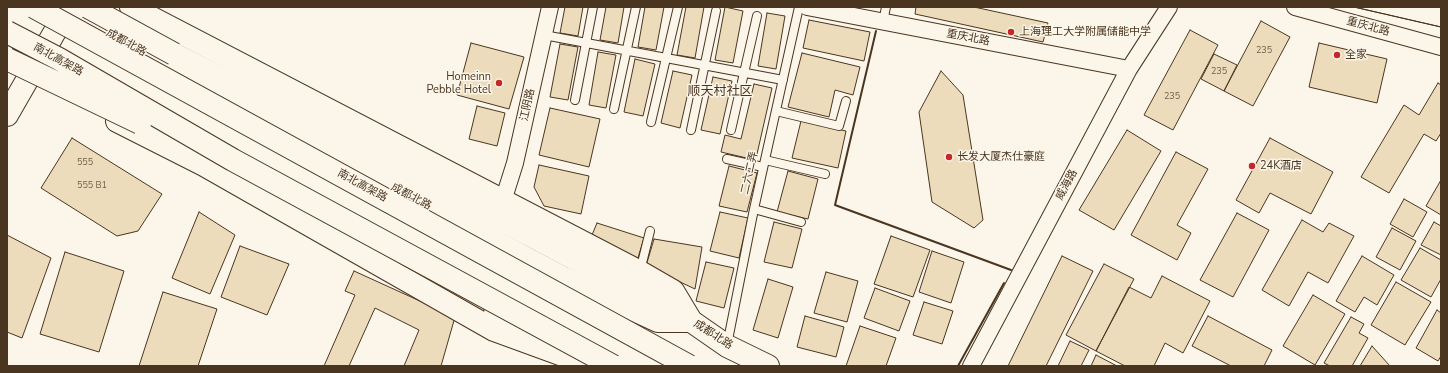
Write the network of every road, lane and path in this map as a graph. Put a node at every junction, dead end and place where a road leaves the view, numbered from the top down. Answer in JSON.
{"nodes":[{"id":1,"x":88,"y":7,"type":"edge"},
{"id":2,"x":103,"y":7,"type":"edge"},
{"id":3,"x":131,"y":7,"type":"edge"},
{"id":4,"x":550,"y":7,"type":"edge"},
{"id":5,"x":593,"y":7,"type":"edge"},
{"id":6,"x":636,"y":7,"type":"edge"},
{"id":7,"x":678,"y":7,"type":"edge"},
{"id":8,"x":799,"y":7,"type":"edge"},
{"id":9,"x":807,"y":7,"type":"edge"},
{"id":10,"x":1169,"y":7,"type":"edge"},
{"id":11,"x":1295,"y":7,"type":"edge"},
{"id":12,"x":36,"y":8,"type":"edge"},
{"id":13,"x":66,"y":8,"type":"edge"},
{"id":14,"x":716,"y":11,"type":"dead end"},
{"id":15,"x":885,"y":14,"type":"edge"},
{"id":16,"x":756,"y":16,"type":"dead end"},
{"id":17,"x":7,"y":32,"type":"edge"},
{"id":18,"x":544,"y":34,"type":"junction"},
{"id":19,"x":117,"y":38,"type":"junction"},
{"id":20,"x":586,"y":42,"type":"junction"},
{"id":21,"x":7,"y":46,"type":"edge"},
{"id":22,"x":1441,"y":47,"type":"edge"},
{"id":23,"x":627,"y":50,"type":"junction"},
{"id":24,"x":667,"y":58,"type":"junction"},
{"id":25,"x":7,"y":59,"type":"edge"},
{"id":26,"x":706,"y":65,"type":"junction"},
{"id":27,"x":7,"y":68,"type":"edge"},
{"id":28,"x":33,"y":69,"type":"junction"},
{"id":29,"x":1129,"y":69,"type":"junction"},
{"id":30,"x":745,"y":73,"type":"junction"},
{"id":31,"x":783,"y":80,"type":"junction"},
{"id":32,"x":575,"y":100,"type":"dead end"},
{"id":33,"x":846,"y":101,"type":"dead end"},
{"id":34,"x":121,"y":104,"type":"junction"},
{"id":35,"x":614,"y":109,"type":"dead end"},
{"id":36,"x":776,"y":111,"type":"junction"},
{"id":37,"x":7,"y":115,"type":"edge"},
{"id":38,"x":651,"y":122,"type":"dead end"},
{"id":39,"x":691,"y":130,"type":"dead end"},
{"id":40,"x":731,"y":130,"type":"dead end"},
{"id":41,"x":170,"y":146,"type":"junction"},
{"id":42,"x":727,"y":160,"type":"dead end"},
{"id":43,"x":764,"y":164,"type":"junction"},
{"id":44,"x":825,"y":174,"type":"dead end"},
{"id":45,"x":503,"y":201,"type":"junction"},
{"id":46,"x":754,"y":209,"type":"junction"},
{"id":47,"x":801,"y":222,"type":"dead end"},
{"id":48,"x":650,"y":231,"type":"dead end"},
{"id":49,"x":640,"y":272,"type":"junction"},
{"id":50,"x":691,"y":321,"type":"junction"},
{"id":51,"x":727,"y":346,"type":"junction"},
{"id":52,"x":577,"y":361,"type":"edge"},
{"id":53,"x":613,"y":366,"type":"edge"},
{"id":54,"x":689,"y":366,"type":"edge"},
{"id":55,"x":768,"y":366,"type":"edge"},
{"id":56,"x":971,"y":366,"type":"edge"}],
"edges":[{"from":1,"to":50,"type":"main road","bridge":true},
{"from":2,"to":19,"type":"main road"},
{"from":3,"to":45,"type":"main road"},
{"from":4,"to":18,"type":"street","name":"江阴路"},
{"from":5,"to":20,"type":"lane"},
{"from":6,"to":23,"type":"lane"},
{"from":7,"to":24,"type":"lane"},
{"from":8,"to":31,"type":"lane","name":"二六二弄"},
{"from":9,"to":15,"type":"street","name":"重庆北路"},
{"from":10,"to":29,"type":"street","name":"威海路"},
{"from":11,"to":22,"type":"street","name":"重庆北路"},
{"from":12,"to":54,"type":"main road","name":"南北高架路","bridge":true},
{"from":13,"to":19,"type":"main road","name":"成都北路"},
{"from":13,"to":28,"type":"main road"},
{"from":14,"to":26,"type":"lane"},
{"from":15,"to":29,"type":"street","name":"重庆北路"},
{"from":16,"to":30,"type":"lane"},
{"from":17,"to":53,"type":"main road","name":"南北高架路","bridge":true},
{"from":18,"to":20,"type":"lane"},
{"from":18,"to":45,"type":"street","name":"江阴路"},
{"from":19,"to":50,"type":"main road","name":"成都北路"},
{"from":20,"to":23,"type":"lane"},
{"from":20,"to":32,"type":"lane"},
{"from":21,"to":28,"type":"main road"},
{"from":23,"to":24,"type":"lane"},
{"from":23,"to":35,"type":"lane"},
{"from":24,"to":26,"type":"lane"},
{"from":24,"to":38,"type":"lane"},
{"from":25,"to":52,"type":"main road","bridge":true},
{"from":26,"to":30,"type":"lane"},
{"from":26,"to":39,"type":"lane"},
{"from":27,"to":28,"type":"main road"},
{"from":28,"to":34,"type":"main road"},
{"from":28,"to":37,"type":"main road"},
{"from":28,"to":41,"type":"main road"},
{"from":29,"to":56,"type":"street","name":"威海路"},
{"from":30,"to":31,"type":"lane"},
{"from":30,"to":40,"type":"lane"},
{"from":31,"to":36,"type":"lane","name":"二六二弄"},
{"from":33,"to":36,"type":"lane"},
{"from":34,"to":41,"type":"main road"},
{"from":34,"to":52,"type":"main road"},
{"from":36,"to":43,"type":"lane","name":"二六二弄"},
{"from":41,"to":52,"type":"main road"},
{"from":42,"to":43,"type":"lane"},
{"from":43,"to":44,"type":"lane"},
{"from":43,"to":46,"type":"lane","name":"二六二弄"},
{"from":45,"to":49,"type":"main road"},
{"from":46,"to":47,"type":"lane"},
{"from":46,"to":51,"type":"lane","name":"二六二弄"},
{"from":48,"to":49,"type":"lane"},
{"from":49,"to":50,"type":"main road"},
{"from":50,"to":51,"type":"main road","name":"成都北路"},
{"from":51,"to":55,"type":"main road","name":"成都北路"}]}
